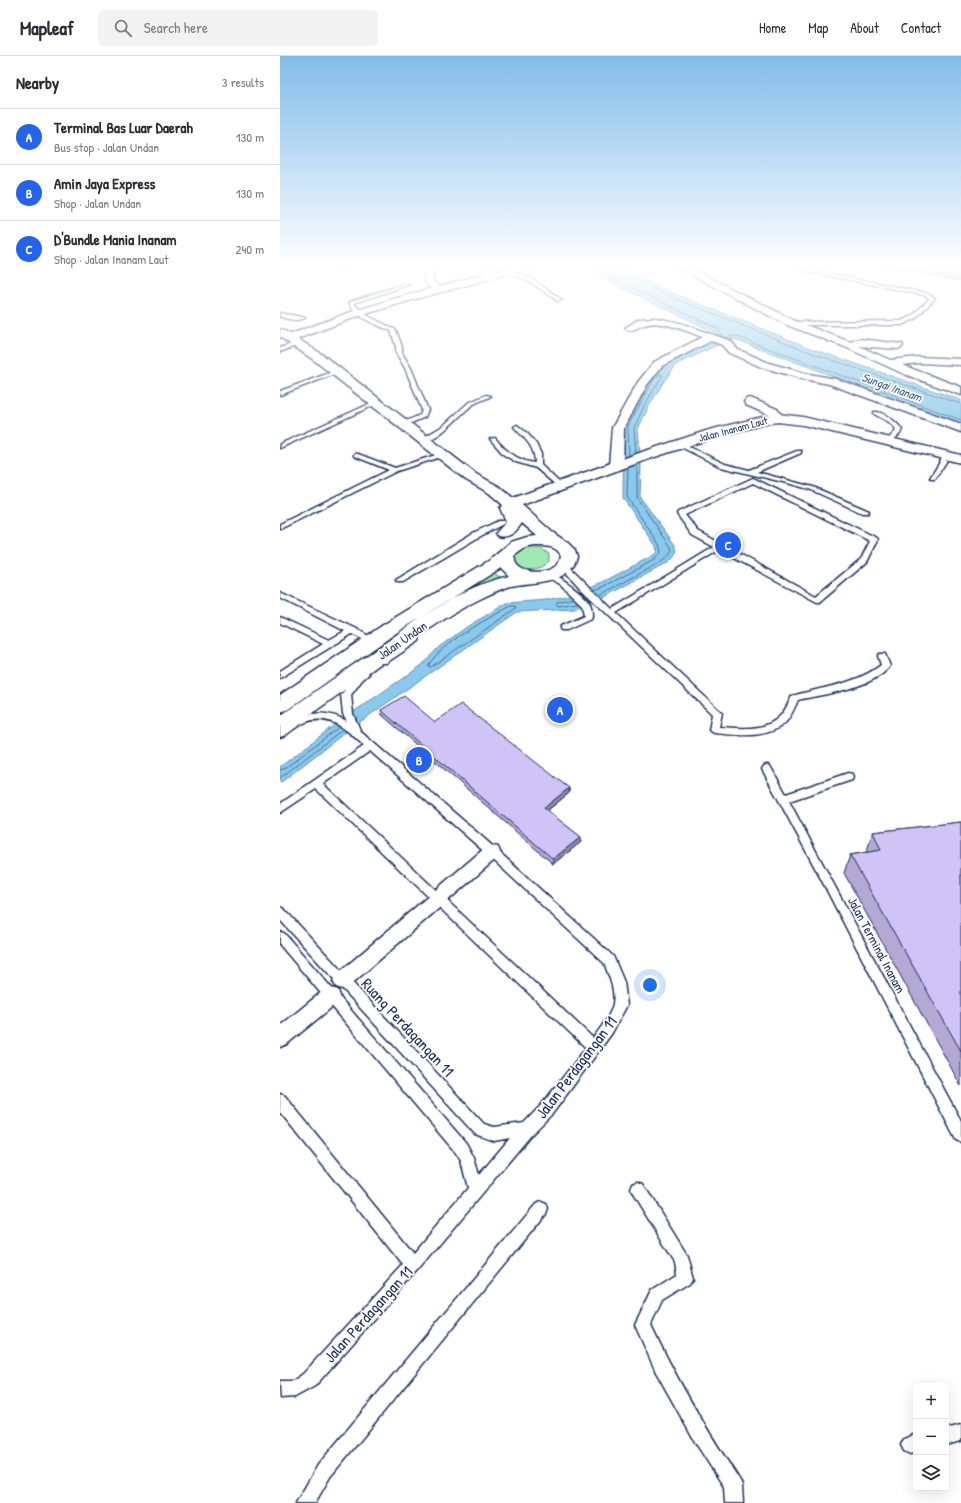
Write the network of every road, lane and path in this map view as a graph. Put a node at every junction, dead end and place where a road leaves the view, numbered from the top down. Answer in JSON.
{"nodes":[{"id":1,"x":308,"y":332,"type":"edge"},
{"id":2,"x":394,"y":332,"type":"edge"},
{"id":3,"x":693,"y":332,"type":"edge"},
{"id":4,"x":813,"y":332,"type":"edge"},
{"id":5,"x":710,"y":337,"type":"junction"},
{"id":6,"x":290,"y":338,"type":"edge"},
{"id":7,"x":849,"y":345,"type":"junction"},
{"id":8,"x":898,"y":346,"type":"dead end"},
{"id":9,"x":280,"y":350,"type":"edge"},
{"id":10,"x":961,"y":362,"type":"edge"},
{"id":11,"x":888,"y":363,"type":"junction"},
{"id":12,"x":337,"y":372,"type":"junction"},
{"id":13,"x":961,"y":391,"type":"edge"},
{"id":14,"x":280,"y":393,"type":"edge"},
{"id":15,"x":488,"y":396,"type":"dead end"},
{"id":16,"x":750,"y":402,"type":"dead end"},
{"id":17,"x":376,"y":403,"type":"junction"},
{"id":18,"x":876,"y":413,"type":"dead end"},
{"id":19,"x":778,"y":418,"type":"junction"},
{"id":20,"x":404,"y":424,"type":"junction"},
{"id":21,"x":517,"y":427,"type":"dead end"},
{"id":22,"x":961,"y":428,"type":"edge"},
{"id":23,"x":493,"y":439,"type":"dead end"},
{"id":24,"x":423,"y":440,"type":"junction"},
{"id":25,"x":889,"y":441,"type":"junction"},
{"id":26,"x":679,"y":444,"type":"junction"},
{"id":27,"x":280,"y":446,"type":"edge"},
{"id":28,"x":799,"y":452,"type":"dead end"},
{"id":29,"x":442,"y":454,"type":"junction"},
{"id":30,"x":356,"y":455,"type":"dead end"},
{"id":31,"x":945,"y":455,"type":"junction"},
{"id":32,"x":961,"y":459,"type":"edge"},
{"id":33,"x":538,"y":466,"type":"junction"},
{"id":34,"x":616,"y":466,"type":"junction"},
{"id":35,"x":395,"y":470,"type":"junction"},
{"id":36,"x":750,"y":472,"type":"junction"},
{"id":37,"x":471,"y":477,"type":"junction"},
{"id":38,"x":933,"y":478,"type":"dead end"},
{"id":39,"x":560,"y":486,"type":"junction"},
{"id":40,"x":511,"y":504,"type":"junction"},
{"id":41,"x":865,"y":511,"type":"dead end"},
{"id":42,"x":280,"y":527,"type":"edge"},
{"id":43,"x":503,"y":528,"type":"junction"},
{"id":44,"x":561,"y":546,"type":"junction"},
{"id":45,"x":719,"y":547,"type":"junction"},
{"id":46,"x":507,"y":554,"type":"junction"},
{"id":47,"x":565,"y":567,"type":"junction"},
{"id":48,"x":542,"y":576,"type":"junction"},
{"id":49,"x":400,"y":580,"type":"dead end"},
{"id":50,"x":280,"y":595,"type":"edge"},
{"id":51,"x":612,"y":612,"type":"junction"},
{"id":52,"x":280,"y":620,"type":"edge"},
{"id":53,"x":564,"y":628,"type":"dead end"},
{"id":54,"x":417,"y":629,"type":"junction"},
{"id":55,"x":352,"y":630,"type":"junction"},
{"id":56,"x":373,"y":641,"type":"junction"},
{"id":57,"x":330,"y":644,"type":"junction"},
{"id":58,"x":882,"y":656,"type":"dead end"},
{"id":59,"x":280,"y":675,"type":"edge"},
{"id":60,"x":280,"y":705,"type":"edge"},
{"id":61,"x":280,"y":726,"type":"edge"},
{"id":62,"x":356,"y":732,"type":"junction"},
{"id":63,"x":280,"y":734,"type":"edge"},
{"id":64,"x":370,"y":746,"type":"junction"},
{"id":65,"x":768,"y":769,"type":"dead end"},
{"id":66,"x":848,"y":777,"type":"dead end"},
{"id":67,"x":316,"y":783,"type":"junction"},
{"id":68,"x":783,"y":799,"type":"junction"},
{"id":69,"x":280,"y":809,"type":"edge"},
{"id":70,"x":492,"y":852,"type":"junction"},
{"id":71,"x":438,"y":900,"type":"junction"},
{"id":72,"x":280,"y":912,"type":"edge"},
{"id":73,"x":280,"y":937,"type":"edge"},
{"id":74,"x":342,"y":981,"type":"junction"},
{"id":75,"x":331,"y":996,"type":"junction"},
{"id":76,"x":280,"y":1038,"type":"edge"},
{"id":77,"x":594,"y":1048,"type":"junction"},
{"id":78,"x":280,"y":1101,"type":"edge"},
{"id":79,"x":527,"y":1129,"type":"junction"},
{"id":80,"x":961,"y":1135,"type":"edge"},
{"id":81,"x":638,"y":1189,"type":"dead end"},
{"id":82,"x":476,"y":1191,"type":"junction"},
{"id":83,"x":541,"y":1209,"type":"dead end"},
{"id":84,"x":413,"y":1265,"type":"junction"},
{"id":85,"x":280,"y":1389,"type":"edge"},
{"id":86,"x":961,"y":1433,"type":"edge"},
{"id":87,"x":949,"y":1436,"type":"edge"},
{"id":88,"x":305,"y":1503,"type":"edge"},
{"id":89,"x":734,"y":1503,"type":"edge"}],
"edges":[{"from":1,"to":6,"type":"street"},
{"from":2,"to":20,"type":"lane"},
{"from":3,"to":5,"type":"street"},
{"from":4,"to":7,"type":"street"},
{"from":5,"to":22,"type":"street"},
{"from":5,"to":34,"type":"street"},
{"from":6,"to":9,"type":"lane"},
{"from":6,"to":12,"type":"street"},
{"from":7,"to":8,"type":"street"},
{"from":7,"to":11,"type":"street"},
{"from":10,"to":11,"type":"street"},
{"from":11,"to":13,"type":"street"},
{"from":12,"to":14,"type":"lane"},
{"from":12,"to":17,"type":"street"},
{"from":15,"to":24,"type":"lane"},
{"from":16,"to":19,"type":"street"},
{"from":17,"to":20,"type":"street"},
{"from":17,"to":27,"type":"lane"},
{"from":18,"to":25,"type":"lane"},
{"from":19,"to":25,"type":"street","name":"Jalan Inanam Laut"},
{"from":19,"to":26,"type":"street","name":"Jalan Inanam Laut"},
{"from":20,"to":24,"type":"street"},
{"from":21,"to":33,"type":"lane"},
{"from":23,"to":33,"type":"lane"},
{"from":24,"to":29,"type":"street"},
{"from":25,"to":31,"type":"street","name":"Jalan Inanam Laut"},
{"from":26,"to":34,"type":"street","name":"Jalan Inanam Laut"},
{"from":26,"to":36,"type":"lane"},
{"from":28,"to":36,"type":"lane"},
{"from":29,"to":35,"type":"lane"},
{"from":29,"to":37,"type":"street"},
{"from":30,"to":35,"type":"lane"},
{"from":31,"to":32,"type":"street","name":"Jalan Inanam Laut"},
{"from":31,"to":38,"type":"lane"},
{"from":33,"to":39,"type":"lane"},
{"from":34,"to":39,"type":"street","name":"Jalan Inanam Laut"},
{"from":35,"to":42,"type":"lane"},
{"from":36,"to":41,"type":"lane"},
{"from":37,"to":40,"type":"street"},
{"from":37,"to":43,"type":"street"},
{"from":39,"to":40,"type":"street","name":"Jalan Inanam Laut"},
{"from":40,"to":43,"type":"street"},
{"from":40,"to":44,"type":"street"},
{"from":43,"to":46,"type":"street"},
{"from":43,"to":49,"type":"lane"},
{"from":44,"to":46,"type":"street","name":"Jalan Undan"},
{"from":44,"to":47,"type":"street"},
{"from":45,"to":45,"type":"lane"},
{"from":45,"to":51,"type":"lane"},
{"from":46,"to":48,"type":"street"},
{"from":46,"to":56,"type":"street","name":"Jalan Undan"},
{"from":47,"to":48,"type":"street","name":"Jalan Undan"},
{"from":47,"to":51,"type":"lane"},
{"from":48,"to":53,"type":"lane"},
{"from":48,"to":54,"type":"street","name":"Jalan Undan"},
{"from":50,"to":55,"type":"lane"},
{"from":51,"to":58,"type":"lane"},
{"from":52,"to":57,"type":"lane"},
{"from":54,"to":61,"type":"street","name":"Jalan Undan"},
{"from":54,"to":62,"type":"lane","name":"Jalan Perdagangan 11"},
{"from":55,"to":56,"type":"lane"},
{"from":55,"to":57,"type":"lane"},
{"from":56,"to":60,"type":"street","name":"Jalan Undan"},
{"from":57,"to":59,"type":"lane"},
{"from":62,"to":63,"type":"lane","name":"Jalan Perdagangan 11"},
{"from":62,"to":64,"type":"lane","name":"Jalan Perdagangan 11"},
{"from":64,"to":67,"type":"lane"},
{"from":64,"to":70,"type":"lane","name":"Jalan Perdagangan 11"},
{"from":65,"to":68,"type":"lane","name":"Jalan Terminal Inanam"},
{"from":66,"to":68,"type":"lane"},
{"from":67,"to":69,"type":"lane"},
{"from":67,"to":71,"type":"lane"},
{"from":68,"to":80,"type":"lane","name":"Jalan Terminal Inanam"},
{"from":70,"to":71,"type":"street"},
{"from":70,"to":77,"type":"lane","name":"Jalan Perdagangan 11"},
{"from":71,"to":74,"type":"street"},
{"from":71,"to":77,"type":"lane"},
{"from":72,"to":74,"type":"lane","name":"Ruang Perdagangan 11"},
{"from":73,"to":75,"type":"lane"},
{"from":74,"to":79,"type":"lane","name":"Ruang Perdagangan 11"},
{"from":75,"to":76,"type":"street"},
{"from":75,"to":82,"type":"lane"},
{"from":77,"to":79,"type":"lane","name":"Jalan Perdagangan 11"},
{"from":78,"to":84,"type":"lane"},
{"from":79,"to":82,"type":"lane","name":"Jalan Perdagangan 11"},
{"from":81,"to":89,"type":"lane"},
{"from":82,"to":84,"type":"lane","name":"Jalan Perdagangan 11"},
{"from":83,"to":88,"type":"lane"},
{"from":84,"to":85,"type":"lane","name":"Jalan Perdagangan 11"},
{"from":86,"to":87,"type":"lane"}]}
